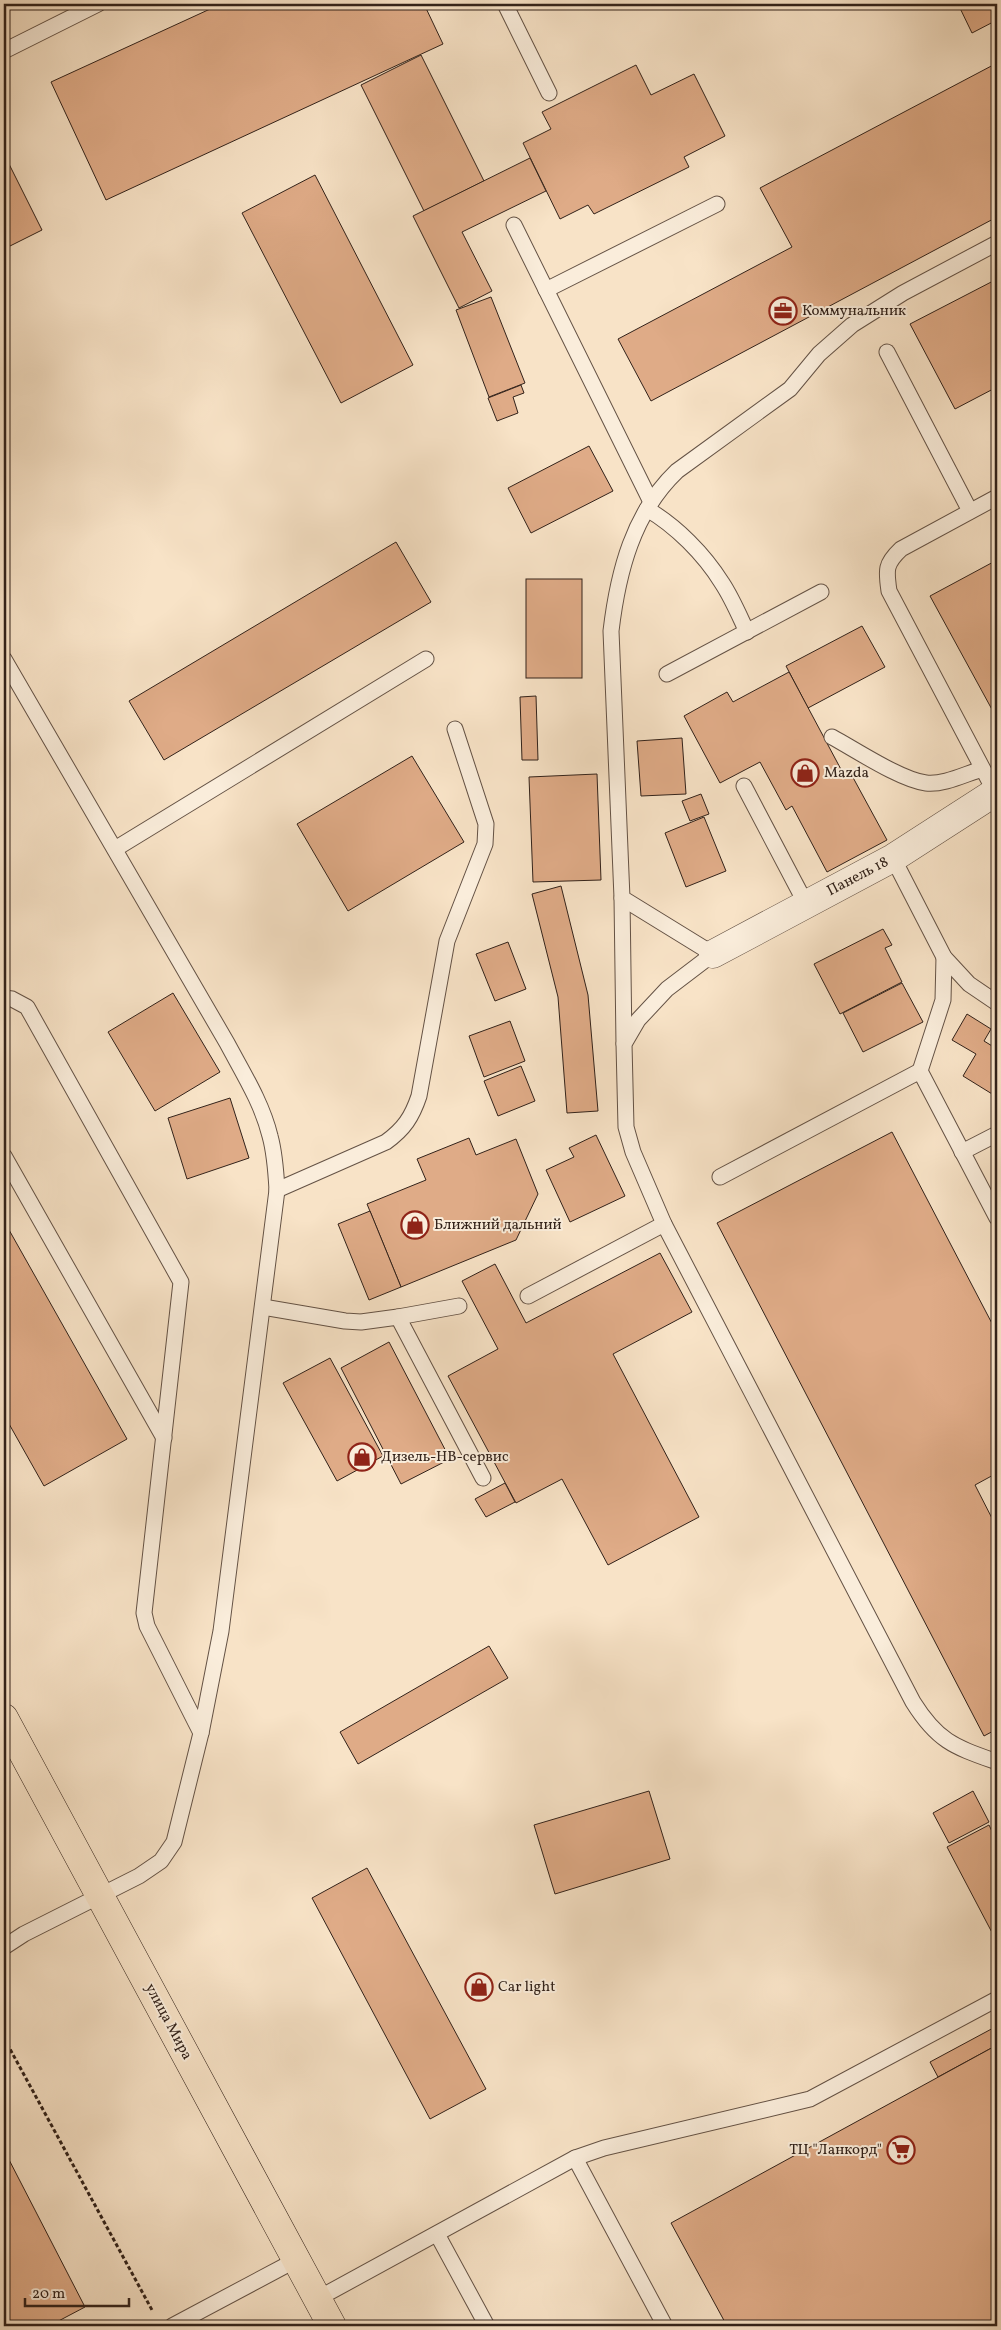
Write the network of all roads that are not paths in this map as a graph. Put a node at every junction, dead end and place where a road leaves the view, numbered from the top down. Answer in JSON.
{"nodes":[{"id":1,"x":98,"y":4,"type":"edge"},
{"id":2,"x":505,"y":4,"type":"edge"},
{"id":3,"x":4,"y":51,"type":"edge"},
{"id":4,"x":549,"y":93,"type":"dead end"},
{"id":5,"x":717,"y":204,"type":"dead end"},
{"id":6,"x":514,"y":225,"type":"dead end"},
{"id":7,"x":997,"y":243,"type":"edge"},
{"id":8,"x":546,"y":290,"type":"junction"},
{"id":9,"x":887,"y":352,"type":"dead end"},
{"id":10,"x":997,"y":497,"type":"edge"},
{"id":11,"x":649,"y":506,"type":"junction"},
{"id":12,"x":970,"y":512,"type":"junction"},
{"id":13,"x":821,"y":592,"type":"dead end"},
{"id":14,"x":747,"y":632,"type":"junction"},
{"id":15,"x":4,"y":659,"type":"edge"},
{"id":16,"x":426,"y":659,"type":"dead end"},
{"id":17,"x":667,"y":674,"type":"dead end"},
{"id":18,"x":455,"y":729,"type":"dead end"},
{"id":19,"x":832,"y":737,"type":"dead end"},
{"id":20,"x":982,"y":768,"type":"junction"},
{"id":21,"x":744,"y":786,"type":"dead end"},
{"id":22,"x":996,"y":791,"type":"edge"},
{"id":23,"x":114,"y":849,"type":"junction"},
{"id":24,"x":893,"y":858,"type":"junction"},
{"id":25,"x":622,"y":898,"type":"junction"},
{"id":26,"x":806,"y":904,"type":"junction"},
{"id":27,"x":713,"y":954,"type":"junction"},
{"id":28,"x":944,"y":958,"type":"junction"},
{"id":29,"x":4,"y":998,"type":"edge"},
{"id":30,"x":997,"y":1003,"type":"edge"},
{"id":31,"x":624,"y":1044,"type":"junction"},
{"id":32,"x":920,"y":1071,"type":"junction"},
{"id":33,"x":997,"y":1134,"type":"edge"},
{"id":34,"x":962,"y":1152,"type":"junction"},
{"id":35,"x":4,"y":1156,"type":"edge"},
{"id":36,"x":720,"y":1177,"type":"dead end"},
{"id":37,"x":277,"y":1190,"type":"junction"},
{"id":38,"x":997,"y":1218,"type":"edge"},
{"id":39,"x":664,"y":1224,"type":"junction"},
{"id":40,"x":528,"y":1296,"type":"dead end"},
{"id":41,"x":459,"y":1306,"type":"dead end"},
{"id":42,"x":262,"y":1307,"type":"junction"},
{"id":43,"x":398,"y":1317,"type":"junction"},
{"id":44,"x":164,"y":1438,"type":"junction"},
{"id":45,"x":483,"y":1478,"type":"dead end"},
{"id":46,"x":4,"y":1718,"type":"edge"},
{"id":47,"x":201,"y":1733,"type":"junction"},
{"id":48,"x":997,"y":1762,"type":"edge"},
{"id":49,"x":101,"y":1896,"type":"junction"},
{"id":50,"x":4,"y":1947,"type":"edge"},
{"id":51,"x":997,"y":1999,"type":"edge"},
{"id":52,"x":575,"y":2158,"type":"junction"},
{"id":53,"x":437,"y":2234,"type":"junction"},
{"id":54,"x":296,"y":2260,"type":"junction"},
{"id":55,"x":317,"y":2299,"type":"junction"},
{"id":56,"x":172,"y":2326,"type":"edge"},
{"id":57,"x":332,"y":2326,"type":"edge"},
{"id":58,"x":487,"y":2326,"type":"edge"},
{"id":59,"x":665,"y":2326,"type":"edge"}],
"edges":[{"from":1,"to":3,"type":"lane"},
{"from":2,"to":4,"type":"lane"},
{"from":5,"to":8,"type":"lane"},
{"from":6,"to":8,"type":"lane"},
{"from":7,"to":11,"type":"lane"},
{"from":8,"to":11,"type":"lane"},
{"from":9,"to":12,"type":"lane"},
{"from":10,"to":12,"type":"lane"},
{"from":11,"to":14,"type":"lane"},
{"from":11,"to":25,"type":"lane"},
{"from":12,"to":20,"type":"lane"},
{"from":13,"to":14,"type":"lane"},
{"from":14,"to":17,"type":"lane"},
{"from":15,"to":23,"type":"lane"},
{"from":16,"to":23,"type":"lane"},
{"from":18,"to":37,"type":"lane"},
{"from":19,"to":20,"type":"lane"},
{"from":20,"to":22,"type":"lane"},
{"from":21,"to":26,"type":"lane"},
{"from":22,"to":24,"type":"street","name":"Панель 18"},
{"from":23,"to":37,"type":"lane"},
{"from":24,"to":26,"type":"street","name":"Панель 18"},
{"from":24,"to":28,"type":"lane"},
{"from":25,"to":27,"type":"lane"},
{"from":25,"to":31,"type":"lane"},
{"from":26,"to":27,"type":"street","name":"Панель 18"},
{"from":27,"to":31,"type":"lane"},
{"from":28,"to":30,"type":"lane"},
{"from":28,"to":32,"type":"lane"},
{"from":29,"to":44,"type":"lane"},
{"from":31,"to":39,"type":"lane"},
{"from":32,"to":34,"type":"lane"},
{"from":32,"to":36,"type":"lane"},
{"from":33,"to":34,"type":"lane"},
{"from":34,"to":38,"type":"lane"},
{"from":35,"to":44,"type":"lane"},
{"from":37,"to":42,"type":"lane"},
{"from":39,"to":40,"type":"lane"},
{"from":39,"to":48,"type":"lane"},
{"from":41,"to":43,"type":"lane"},
{"from":42,"to":43,"type":"lane"},
{"from":42,"to":47,"type":"lane"},
{"from":43,"to":45,"type":"lane"},
{"from":44,"to":47,"type":"lane"},
{"from":46,"to":49,"type":"main road","name":"улица Мира"},
{"from":47,"to":49,"type":"lane"},
{"from":49,"to":50,"type":"lane"},
{"from":49,"to":54,"type":"main road","name":"улица Мира"},
{"from":51,"to":52,"type":"lane"},
{"from":52,"to":53,"type":"lane"},
{"from":52,"to":59,"type":"lane"},
{"from":53,"to":55,"type":"lane"},
{"from":53,"to":58,"type":"lane"},
{"from":54,"to":55,"type":"main road","name":"улица Мира"},
{"from":54,"to":56,"type":"lane"},
{"from":55,"to":57,"type":"main road","name":"улица Мира"}]}
